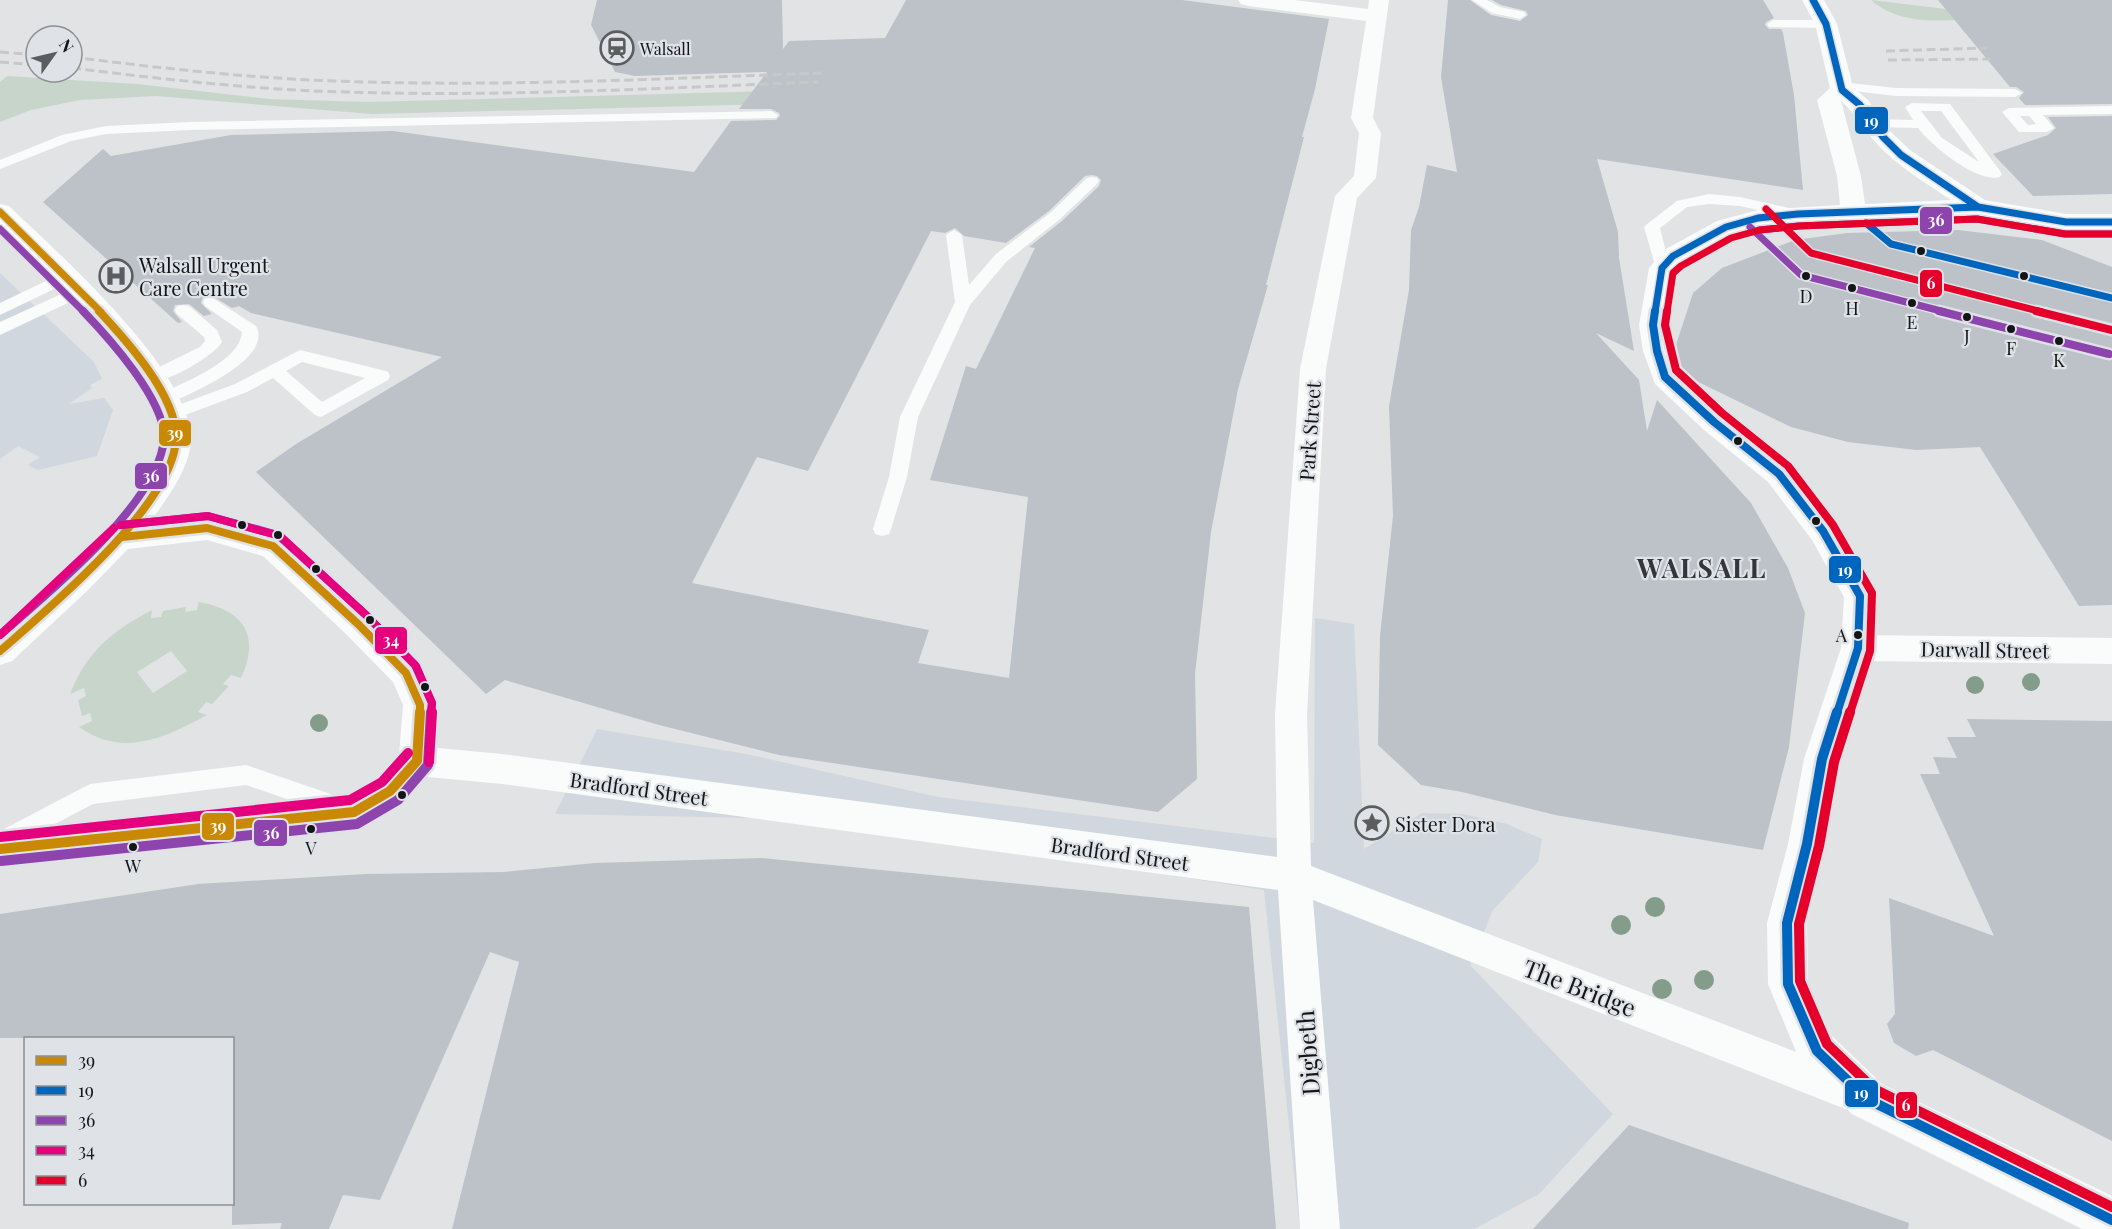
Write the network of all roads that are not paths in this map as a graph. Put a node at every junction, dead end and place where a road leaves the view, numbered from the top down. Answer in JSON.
{"nodes":[{"id":1,"x":1248,"y":0,"type":"edge"},
{"id":2,"x":1478,"y":0,"type":"edge"},
{"id":3,"x":1813,"y":0,"type":"edge"},
{"id":4,"x":1377,"y":8,"type":"edge"},
{"id":5,"x":1520,"y":15,"type":"dead end"},
{"id":6,"x":1773,"y":24,"type":"dead end"},
{"id":7,"x":1826,"y":24,"type":"junction"},
{"id":8,"x":1842,"y":88,"type":"junction"},
{"id":9,"x":2015,"y":93,"type":"dead end"},
{"id":10,"x":2032,"y":111,"type":"dead end"},
{"id":11,"x":2112,"y":111,"type":"edge"},
{"id":12,"x":771,"y":115,"type":"dead end"},
{"id":13,"x":1873,"y":123,"type":"junction"},
{"id":14,"x":1922,"y":124,"type":"junction"},
{"id":15,"x":0,"y":165,"type":"edge"},
{"id":16,"x":1092,"y":180,"type":"dead end"},
{"id":17,"x":1978,"y":207,"type":"junction"},
{"id":18,"x":0,"y":212,"type":"edge"},
{"id":19,"x":1854,"y":213,"type":"junction"},
{"id":20,"x":1798,"y":214,"type":"junction"},
{"id":21,"x":2112,"y":222,"type":"edge"},
{"id":22,"x":954,"y":235,"type":"dead end"},
{"id":23,"x":1662,"y":268,"type":"junction"},
{"id":24,"x":74,"y":283,"type":"junction"},
{"id":25,"x":211,"y":302,"type":"dead end"},
{"id":26,"x":963,"y":302,"type":"junction"},
{"id":27,"x":0,"y":310,"type":"edge"},
{"id":28,"x":183,"y":310,"type":"dead end"},
{"id":29,"x":0,"y":329,"type":"edge"},
{"id":30,"x":274,"y":370,"type":"junction"},
{"id":31,"x":163,"y":396,"type":"junction"},
{"id":32,"x":882,"y":529,"type":"dead end"},
{"id":33,"x":122,"y":537,"type":"junction"},
{"id":34,"x":1858,"y":648,"type":"junction"},
{"id":35,"x":0,"y":651,"type":"edge"},
{"id":36,"x":2112,"y":651,"type":"edge"},
{"id":37,"x":417,"y":761,"type":"junction"},
{"id":38,"x":354,"y":812,"type":"junction"},
{"id":39,"x":0,"y":843,"type":"edge"},
{"id":40,"x":0,"y":849,"type":"edge"},
{"id":41,"x":1294,"y":876,"type":"junction"},
{"id":42,"x":1867,"y":1098,"type":"junction"},
{"id":43,"x":2112,"y":1220,"type":"edge"},
{"id":44,"x":1320,"y":1229,"type":"edge"}],
"edges":[{"from":1,"to":4,"type":"street"},
{"from":2,"to":5,"type":"lane"},
{"from":3,"to":7,"type":"street"},
{"from":4,"to":41,"type":"street","name":"Park Street"},
{"from":6,"to":7,"type":"lane"},
{"from":7,"to":8,"type":"street"},
{"from":8,"to":9,"type":"lane"},
{"from":8,"to":13,"type":"street"},
{"from":8,"to":19,"type":"street"},
{"from":10,"to":11,"type":"lane"},
{"from":12,"to":15,"type":"lane"},
{"from":13,"to":14,"type":"lane"},
{"from":13,"to":17,"type":"street"},
{"from":14,"to":14,"type":"lane"},
{"from":16,"to":26,"type":"lane"},
{"from":17,"to":19,"type":"street"},
{"from":17,"to":21,"type":"street"},
{"from":18,"to":24,"type":"street"},
{"from":19,"to":20,"type":"street"},
{"from":20,"to":23,"type":"street"},
{"from":20,"to":23,"type":"lane"},
{"from":22,"to":26,"type":"lane"},
{"from":23,"to":34,"type":"street"},
{"from":24,"to":27,"type":"lane"},
{"from":24,"to":29,"type":"lane"},
{"from":24,"to":31,"type":"street"},
{"from":25,"to":31,"type":"lane"},
{"from":26,"to":32,"type":"lane"},
{"from":28,"to":31,"type":"lane"},
{"from":30,"to":30,"type":"lane"},
{"from":30,"to":31,"type":"lane"},
{"from":31,"to":33,"type":"street"},
{"from":33,"to":35,"type":"street"},
{"from":33,"to":37,"type":"street"},
{"from":34,"to":36,"type":"street","name":"Darwall Street"},
{"from":34,"to":42,"type":"street"},
{"from":37,"to":38,"type":"street"},
{"from":37,"to":41,"type":"street","name":"Bradford Street"},
{"from":38,"to":39,"type":"lane"},
{"from":38,"to":40,"type":"street"},
{"from":41,"to":42,"type":"street","name":"The Bridge"},
{"from":41,"to":44,"type":"street","name":"Digbeth"},
{"from":42,"to":43,"type":"street"}]}
